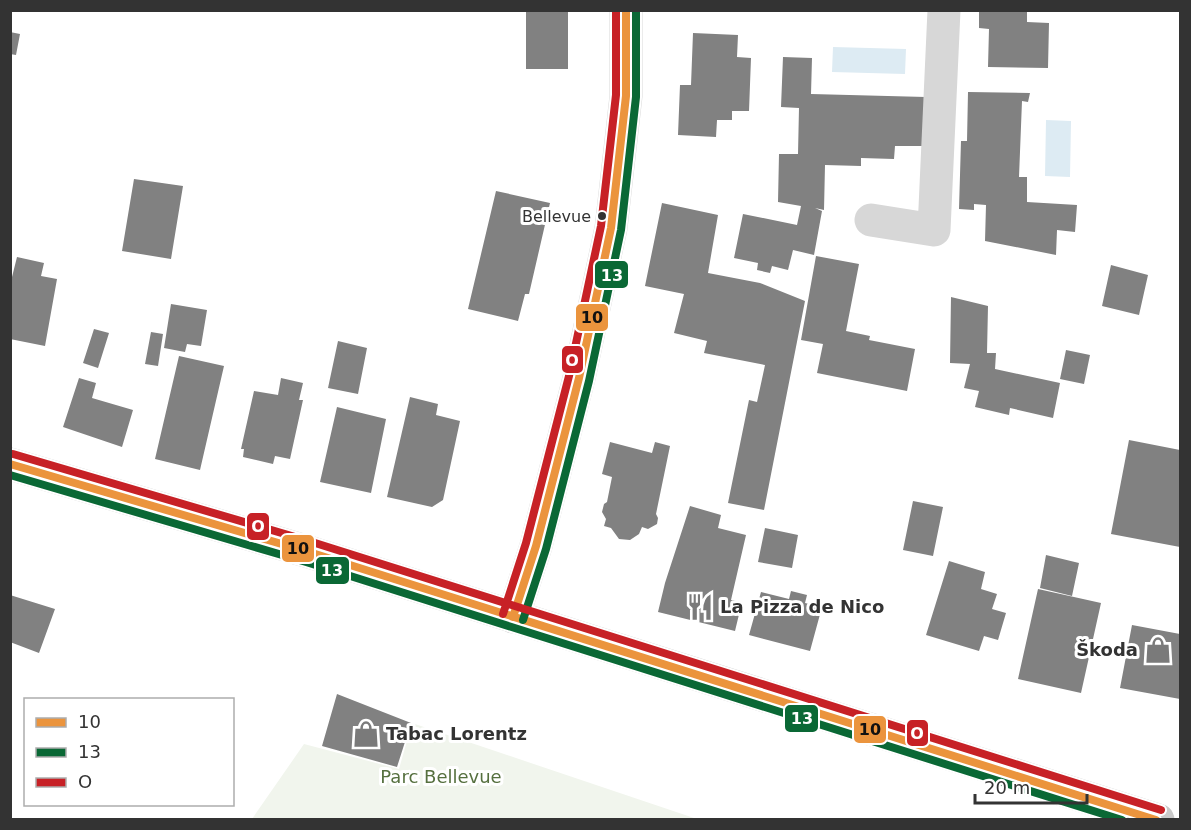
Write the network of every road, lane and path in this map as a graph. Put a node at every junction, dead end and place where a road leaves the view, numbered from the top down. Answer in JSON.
{"nodes":[{"id":1,"x":626,"y":10,"type":"edge"},
{"id":2,"x":944,"y":10,"type":"edge"},
{"id":3,"x":870,"y":220,"type":"dead end"},
{"id":4,"x":10,"y":464,"type":"edge"},
{"id":5,"x":513,"y":617,"type":"junction"},
{"id":6,"x":1158,"y":819,"type":"edge"}],
"edges":[{"from":1,"to":5,"type":"street"},
{"from":2,"to":3,"type":"street"},
{"from":4,"to":5,"type":"main road"},
{"from":5,"to":6,"type":"main road"}]}
